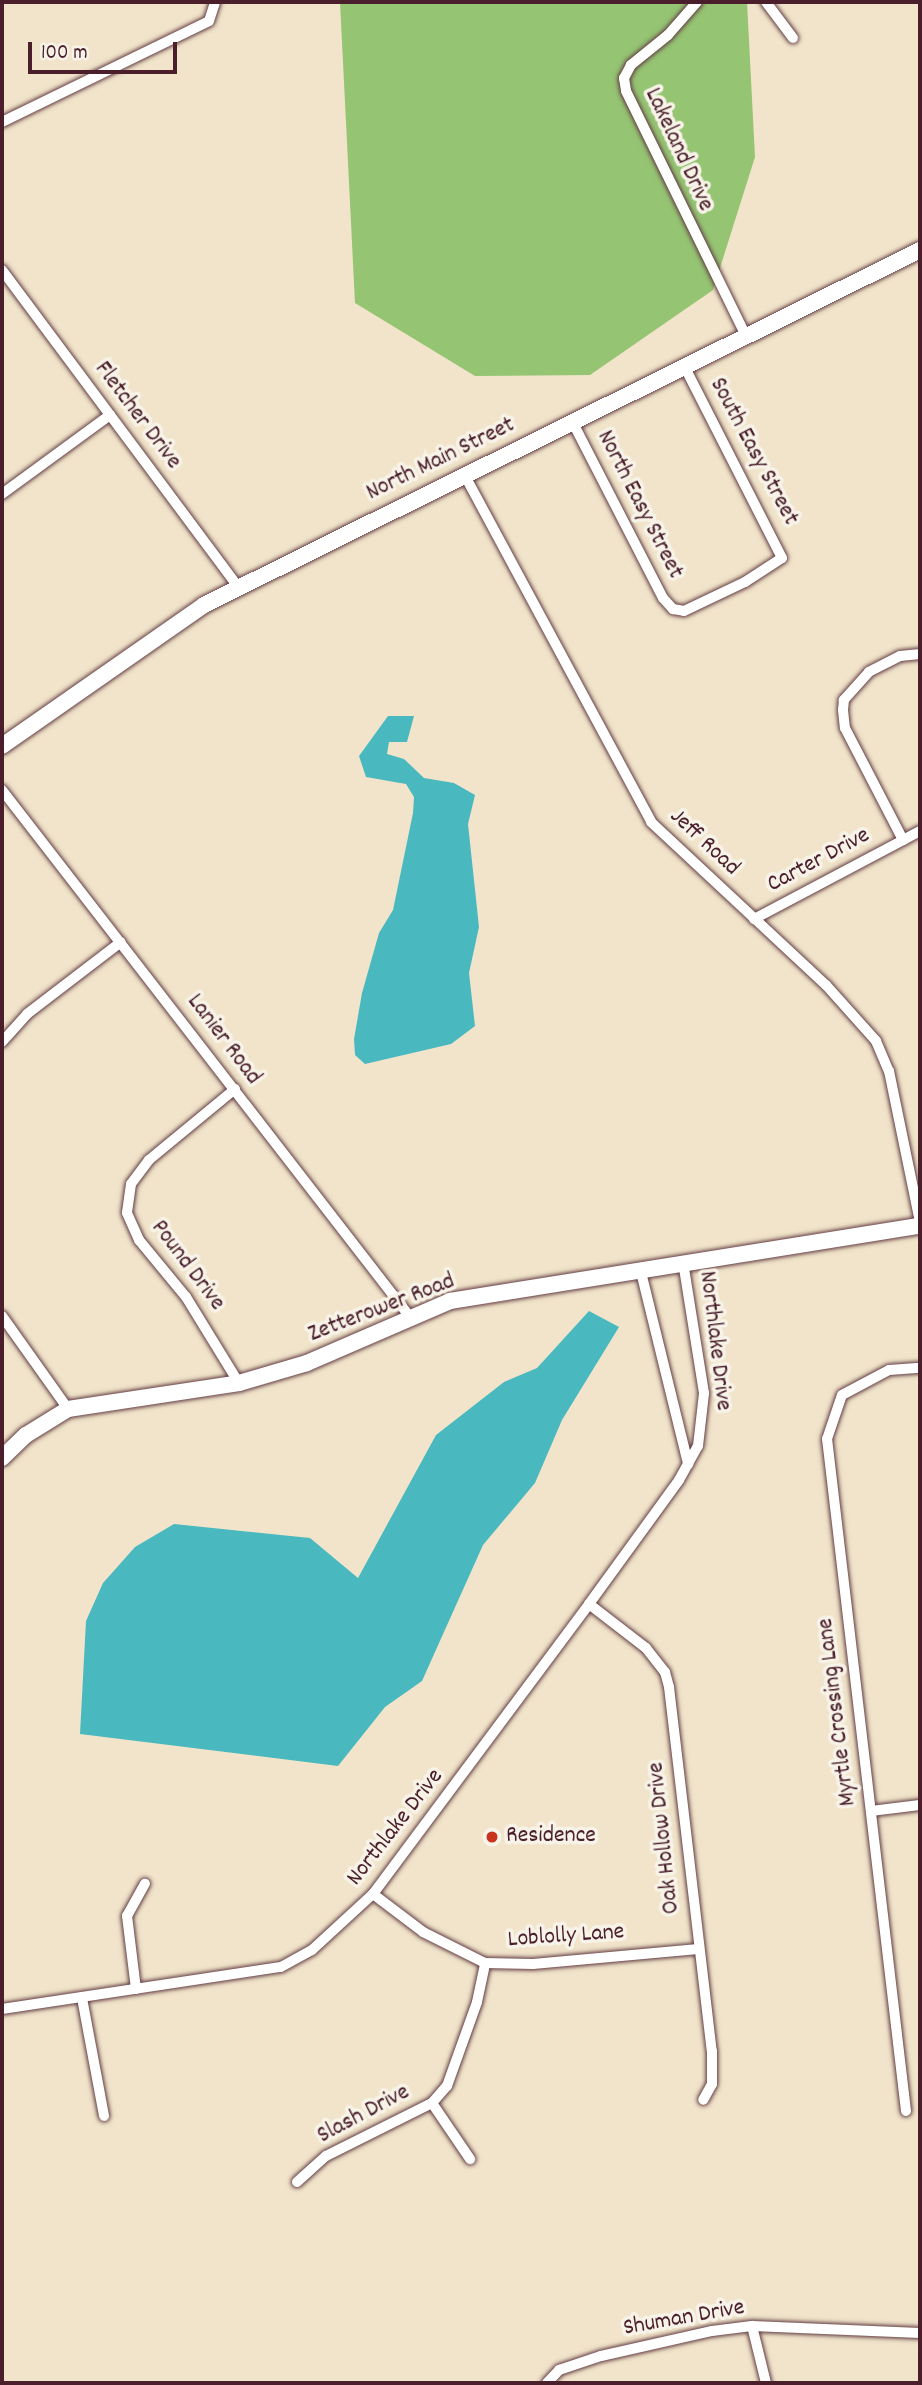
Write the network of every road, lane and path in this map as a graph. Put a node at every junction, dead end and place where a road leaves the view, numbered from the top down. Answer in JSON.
{"nodes":[{"id":1,"x":215,"y":2,"type":"edge"},
{"id":2,"x":697,"y":2,"type":"edge"},
{"id":3,"x":766,"y":2,"type":"edge"},
{"id":4,"x":793,"y":38,"type":"dead end"},
{"id":5,"x":2,"y":122,"type":"edge"},
{"id":6,"x":920,"y":250,"type":"edge"},
{"id":7,"x":2,"y":270,"type":"edge"},
{"id":8,"x":745,"y":334,"type":"junction"},
{"id":9,"x":684,"y":366,"type":"junction"},
{"id":10,"x":110,"y":415,"type":"junction"},
{"id":11,"x":572,"y":421,"type":"junction"},
{"id":12,"x":464,"y":474,"type":"junction"},
{"id":13,"x":2,"y":494,"type":"edge"},
{"id":14,"x":782,"y":558,"type":"joint"},
{"id":15,"x":237,"y":587,"type":"junction"},
{"id":16,"x":920,"y":654,"type":"edge"},
{"id":17,"x":2,"y":746,"type":"edge"},
{"id":18,"x":2,"y":790,"type":"edge"},
{"id":19,"x":920,"y":831,"type":"edge"},
{"id":20,"x":903,"y":841,"type":"junction"},
{"id":21,"x":754,"y":919,"type":"junction"},
{"id":22,"x":121,"y":942,"type":"junction"},
{"id":23,"x":2,"y":1042,"type":"edge"},
{"id":24,"x":235,"y":1089,"type":"junction"},
{"id":25,"x":920,"y":1224,"type":"edge"},
{"id":26,"x":683,"y":1262,"type":"junction"},
{"id":27,"x":640,"y":1268,"type":"junction"},
{"id":28,"x":2,"y":1316,"type":"edge"},
{"id":29,"x":410,"y":1317,"type":"junction"},
{"id":30,"x":920,"y":1368,"type":"edge"},
{"id":31,"x":239,"y":1383,"type":"junction"},
{"id":32,"x":68,"y":1409,"type":"junction"},
{"id":33,"x":2,"y":1458,"type":"edge"},
{"id":34,"x":688,"y":1464,"type":"junction"},
{"id":35,"x":589,"y":1604,"type":"junction"},
{"id":36,"x":920,"y":1805,"type":"edge"},
{"id":37,"x":870,"y":1811,"type":"junction"},
{"id":38,"x":145,"y":1884,"type":"dead end"},
{"id":39,"x":373,"y":1894,"type":"junction"},
{"id":40,"x":698,"y":1949,"type":"junction"},
{"id":41,"x":485,"y":1963,"type":"junction"},
{"id":42,"x":135,"y":1989,"type":"junction"},
{"id":43,"x":82,"y":1998,"type":"junction"},
{"id":44,"x":2,"y":2009,"type":"edge"},
{"id":45,"x":703,"y":2100,"type":"dead end"},
{"id":46,"x":432,"y":2103,"type":"junction"},
{"id":47,"x":906,"y":2111,"type":"dead end"},
{"id":48,"x":104,"y":2116,"type":"dead end"},
{"id":49,"x":470,"y":2159,"type":"dead end"},
{"id":50,"x":297,"y":2182,"type":"dead end"},
{"id":51,"x":752,"y":2326,"type":"junction"},
{"id":52,"x":920,"y":2333,"type":"edge"},
{"id":53,"x":547,"y":2383,"type":"edge"},
{"id":54,"x":766,"y":2383,"type":"edge"}],
"edges":[{"from":1,"to":5,"type":"street"},
{"from":2,"to":8,"type":"street","name":"Lakeland Drive"},
{"from":3,"to":4,"type":"street"},
{"from":6,"to":8,"type":"street","name":"North Main Street"},
{"from":7,"to":10,"type":"street","name":"Fletcher Drive"},
{"from":8,"to":9,"type":"street","name":"North Main Street"},
{"from":9,"to":11,"type":"street","name":"North Main Street"},
{"from":9,"to":14,"type":"street","name":"South Easy Street"},
{"from":10,"to":13,"type":"street"},
{"from":10,"to":15,"type":"street","name":"Fletcher Drive"},
{"from":11,"to":12,"type":"street","name":"North Main Street"},
{"from":11,"to":14,"type":"street","name":"North Easy Street"},
{"from":12,"to":15,"type":"street","name":"North Main Street"},
{"from":12,"to":21,"type":"street","name":"Jeff Road"},
{"from":15,"to":17,"type":"street","name":"North Main Street"},
{"from":16,"to":20,"type":"street","name":"Carter Drive"},
{"from":18,"to":22,"type":"street","name":"Lanier Road"},
{"from":19,"to":20,"type":"street","name":"Carter Drive"},
{"from":20,"to":21,"type":"street","name":"Carter Drive"},
{"from":21,"to":25,"type":"street","name":"Jeff Road"},
{"from":22,"to":23,"type":"street"},
{"from":22,"to":24,"type":"street","name":"Lanier Road"},
{"from":24,"to":29,"type":"street","name":"Lanier Road"},
{"from":24,"to":31,"type":"street","name":"Pound Drive"},
{"from":25,"to":26,"type":"street","name":"Zetterower Road"},
{"from":26,"to":27,"type":"street","name":"Zetterower Road"},
{"from":26,"to":34,"type":"street","name":"Northlake Drive"},
{"from":27,"to":29,"type":"street","name":"Zetterower Road"},
{"from":27,"to":34,"type":"street","name":"Northlake Drive"},
{"from":28,"to":32,"type":"street"},
{"from":29,"to":31,"type":"street","name":"Zetterower Road"},
{"from":30,"to":37,"type":"street","name":"Myrtle Crossing Lane"},
{"from":31,"to":32,"type":"street","name":"Zetterower Road"},
{"from":32,"to":33,"type":"street","name":"Zetterower Road"},
{"from":34,"to":35,"type":"street","name":"Northlake Drive"},
{"from":35,"to":39,"type":"street","name":"Northlake Drive"},
{"from":35,"to":40,"type":"street","name":"Oak Hollow Drive"},
{"from":36,"to":37,"type":"street"},
{"from":37,"to":47,"type":"street","name":"Myrtle Crossing Lane"},
{"from":38,"to":42,"type":"street"},
{"from":39,"to":41,"type":"street","name":"Loblolly Lane"},
{"from":39,"to":42,"type":"street","name":"Northlake Drive"},
{"from":40,"to":41,"type":"street","name":"Loblolly Lane"},
{"from":40,"to":45,"type":"street","name":"Oak Hollow Drive"},
{"from":41,"to":46,"type":"street","name":"Slash Drive"},
{"from":42,"to":43,"type":"street","name":"Northlake Drive"},
{"from":43,"to":44,"type":"street","name":"Northlake Drive"},
{"from":43,"to":48,"type":"street"},
{"from":46,"to":49,"type":"street"},
{"from":46,"to":50,"type":"street","name":"Slash Drive"},
{"from":51,"to":52,"type":"street","name":"Shuman Drive"},
{"from":51,"to":53,"type":"street","name":"Shuman Drive"},
{"from":51,"to":54,"type":"street"}]}
